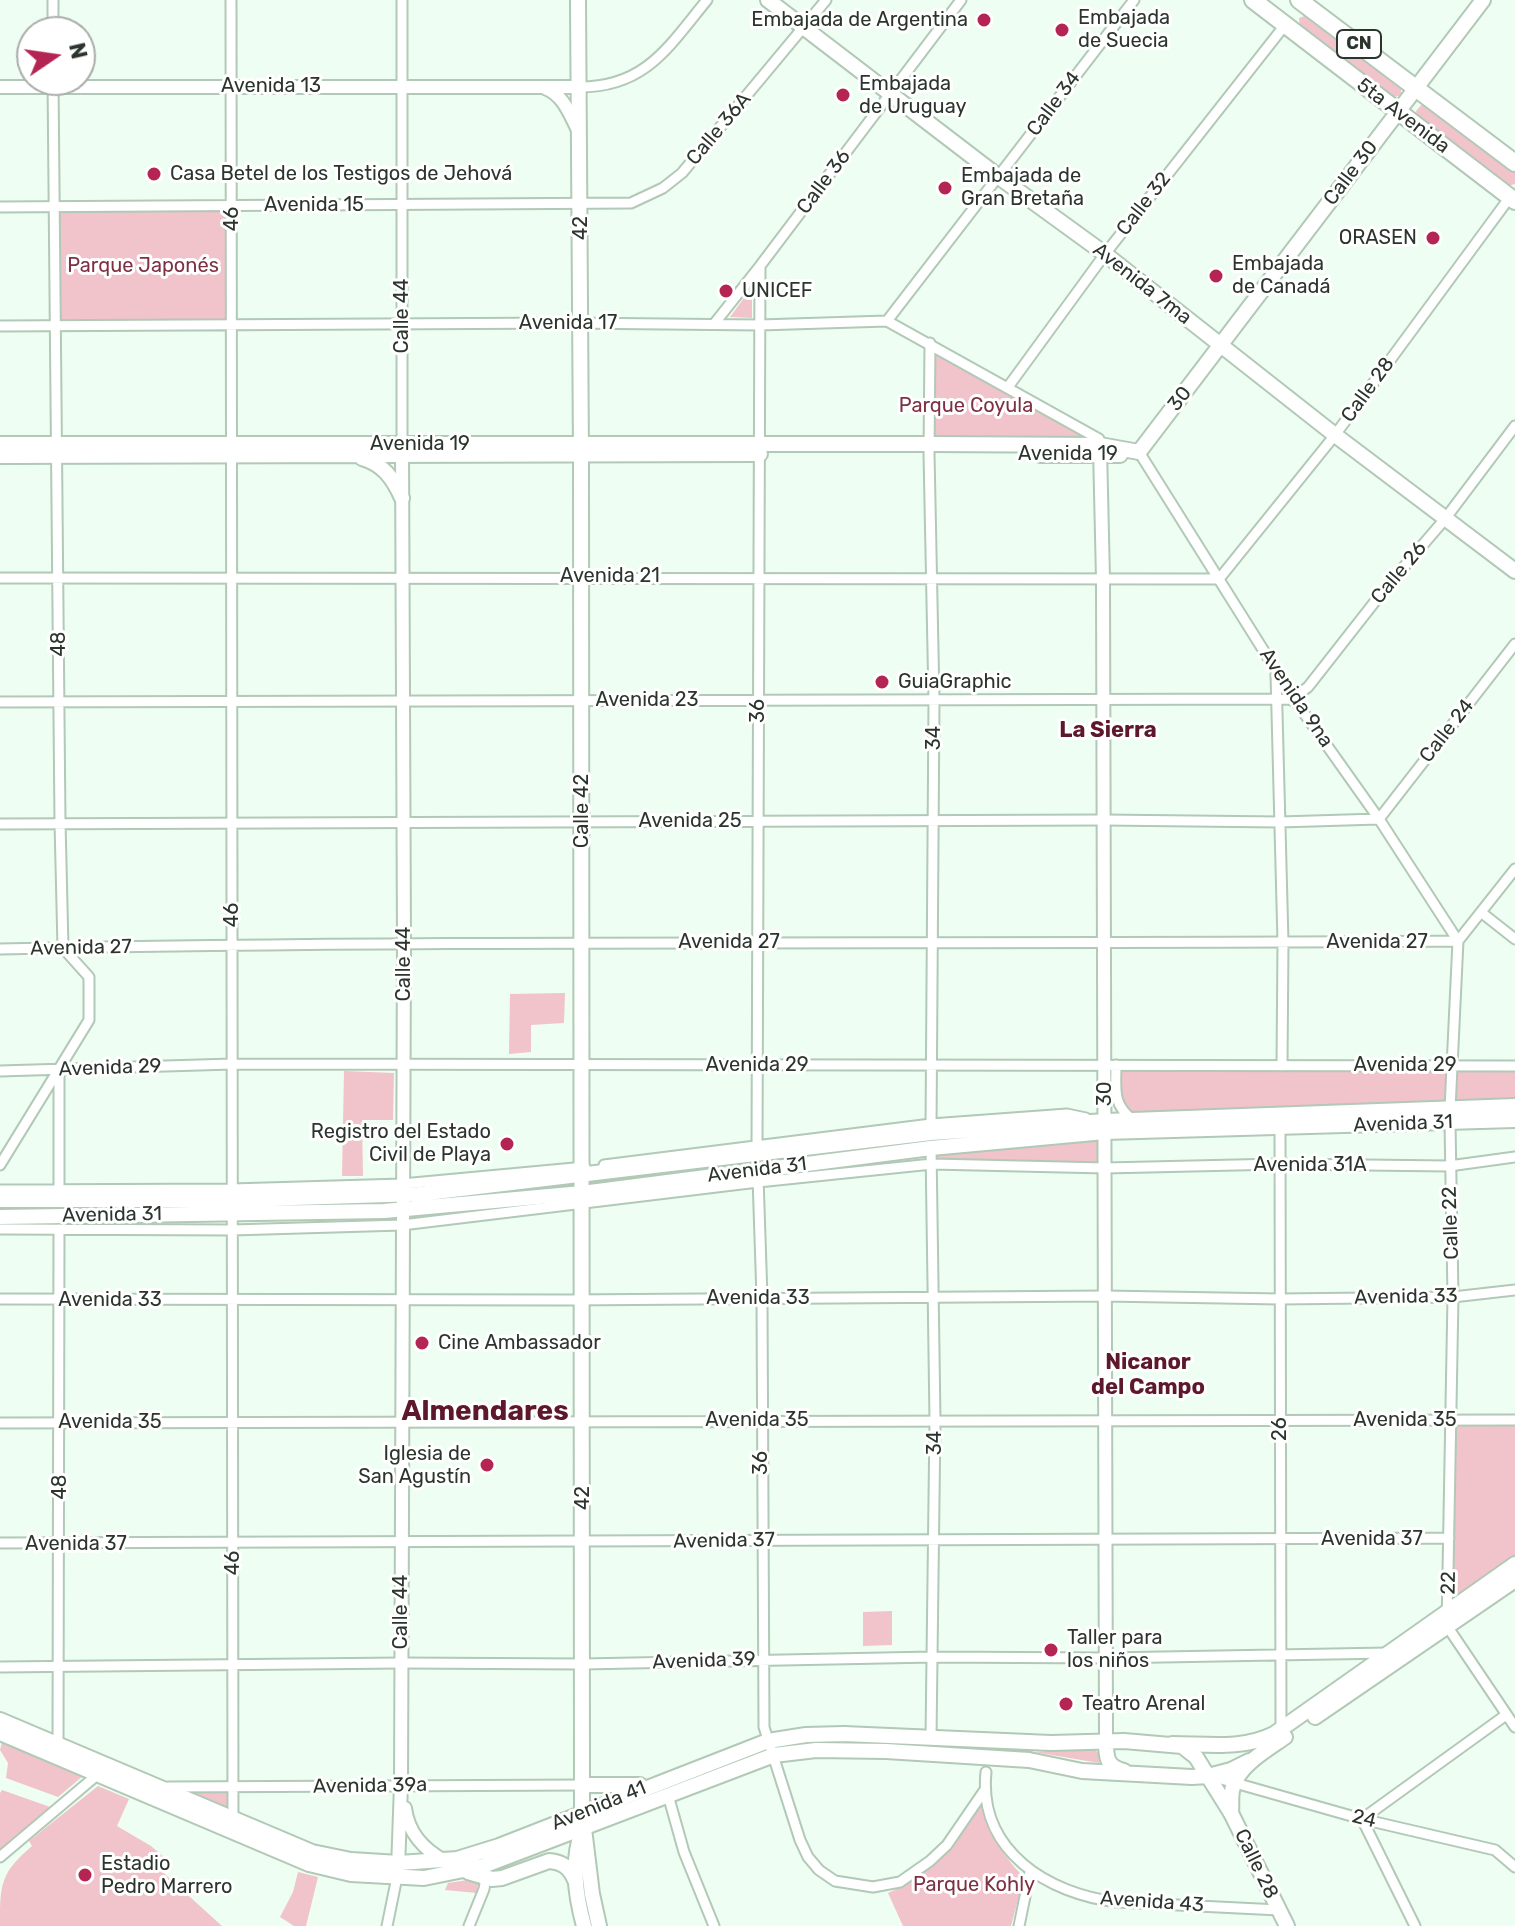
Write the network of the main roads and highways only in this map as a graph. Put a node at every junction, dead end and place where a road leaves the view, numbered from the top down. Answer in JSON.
{"nodes":[{"id":1,"x":578,"y":0,"type":"edge"},
{"id":2,"x":768,"y":0,"type":"edge"},
{"id":3,"x":1253,"y":0,"type":"edge"},
{"id":4,"x":1483,"y":0,"type":"edge"},
{"id":5,"x":1301,"y":1,"type":"edge"},
{"id":6,"x":1416,"y":87,"type":"junction"},
{"id":7,"x":1397,"y":111,"type":"junction"},
{"id":8,"x":1515,"y":163,"type":"edge"},
{"id":9,"x":1512,"y":199,"type":"edge"},
{"id":10,"x":1221,"y":346,"type":"junction"},
{"id":11,"x":0,"y":444,"type":"edge"},
{"id":12,"x":58,"y":450,"type":"junction"},
{"id":13,"x":232,"y":450,"type":"junction"},
{"id":14,"x":402,"y":450,"type":"junction"},
{"id":15,"x":581,"y":450,"type":"junction"},
{"id":16,"x":1139,"y":452,"type":"joint"},
{"id":17,"x":354,"y":455,"type":"junction"},
{"id":18,"x":0,"y":456,"type":"edge"},
{"id":19,"x":402,"y":498,"type":"road end"},
{"id":20,"x":1515,"y":571,"type":"edge"},
{"id":21,"x":1515,"y":1106,"type":"edge"},
{"id":22,"x":1450,"y":1116,"type":"junction"},
{"id":23,"x":1515,"y":1120,"type":"edge"},
{"id":24,"x":1105,"y":1126,"type":"junction"},
{"id":25,"x":757,"y":1163,"type":"junction"},
{"id":26,"x":582,"y":1172,"type":"junction"},
{"id":27,"x":582,"y":1199,"type":"junction"},
{"id":28,"x":0,"y":1200,"type":"edge"},
{"id":29,"x":232,"y":1201,"type":"junction"},
{"id":30,"x":402,"y":1204,"type":"junction"},
{"id":31,"x":0,"y":1217,"type":"edge"},
{"id":32,"x":1515,"y":1564,"type":"edge"},
{"id":33,"x":1515,"y":1580,"type":"edge"},
{"id":34,"x":0,"y":1720,"type":"edge"},
{"id":35,"x":0,"y":1733,"type":"edge"},
{"id":36,"x":1106,"y":1742,"type":"junction"},
{"id":37,"x":1177,"y":1745,"type":"junction"},
{"id":38,"x":771,"y":1748,"type":"junction"},
{"id":39,"x":1260,"y":1755,"type":"junction"},
{"id":40,"x":1132,"y":1773,"type":"junction"},
{"id":41,"x":1172,"y":1775,"type":"junction"},
{"id":42,"x":1208,"y":1776,"type":"junction"},
{"id":43,"x":1192,"y":1777,"type":"junction"},
{"id":44,"x":660,"y":1782,"type":"junction"},
{"id":45,"x":583,"y":1785,"type":"junction"},
{"id":46,"x":1228,"y":1808,"type":"junction"},
{"id":47,"x":583,"y":1820,"type":"junction"},
{"id":48,"x":233,"y":1825,"type":"junction"},
{"id":49,"x":398,"y":1870,"type":"junction"},
{"id":50,"x":457,"y":1873,"type":"junction"},
{"id":51,"x":575,"y":1880,"type":"junction"},
{"id":52,"x":584,"y":1926,"type":"edge"},
{"id":53,"x":599,"y":1926,"type":"edge"},
{"id":54,"x":1287,"y":1926,"type":"edge"}],
"edges":[{"from":1,"to":15,"type":"main road","name":"42"},
{"from":2,"to":10,"type":"main road","name":"Avenida 7ma"},
{"from":3,"to":7,"type":"highway","name":"5ta Avenida","number":"CN"},
{"from":4,"to":6,"type":"main road","name":"Calle 30"},
{"from":5,"to":6,"type":"highway","name":"5ta Avenida","number":"CN"},
{"from":6,"to":7,"type":"main road","name":"Calle 30"},
{"from":6,"to":8,"type":"highway","name":"5ta Avenida","number":"CN"},
{"from":7,"to":9,"type":"highway","name":"5ta Avenida","number":"CN"},
{"from":7,"to":10,"type":"main road","name":"Calle 30"},
{"from":10,"to":16,"type":"main road","name":"30"},
{"from":10,"to":20,"type":"main road","name":"Avenida 7ma"},
{"from":11,"to":12,"type":"main road","name":"Avenida 19"},
{"from":12,"to":13,"type":"main road","name":"Avenida 19"},
{"from":12,"to":18,"type":"main road","name":"Avenida 19"},
{"from":13,"to":14,"type":"main road","name":"Avenida 19"},
{"from":13,"to":17,"type":"main road","name":"Avenida 19"},
{"from":14,"to":15,"type":"main road","name":"Avenida 19"},
{"from":14,"to":17,"type":"main road","name":"Avenida 19"},
{"from":15,"to":16,"type":"main road","name":"Avenida 19"},
{"from":15,"to":26,"type":"main road","name":"Calle 42"},
{"from":17,"to":19,"type":"main road"},
{"from":21,"to":22,"type":"main road","name":"Avenida 31"},
{"from":22,"to":23,"type":"main road","name":"Avenida 31"},
{"from":22,"to":24,"type":"main road","name":"Avenida 31"},
{"from":22,"to":24,"type":"main road","name":"Avenida 31"},
{"from":24,"to":25,"type":"main road","name":"Avenida 31"},
{"from":25,"to":26,"type":"main road","name":"Avenida 31"},
{"from":25,"to":27,"type":"main road","name":"Avenida 31"},
{"from":26,"to":27,"type":"main road","name":"42"},
{"from":26,"to":30,"type":"main road","name":"Avenida 31"},
{"from":27,"to":30,"type":"main road","name":"Avenida 31"},
{"from":27,"to":45,"type":"main road","name":"42"},
{"from":28,"to":29,"type":"main road","name":"Avenida 31"},
{"from":29,"to":30,"type":"main road","name":"Avenida 31"},
{"from":29,"to":31,"type":"main road","name":"Avenida 31"},
{"from":32,"to":37,"type":"main road","name":"Avenida 41"},
{"from":33,"to":39,"type":"main road"},
{"from":34,"to":48,"type":"main road","name":"Avenida 41"},
{"from":35,"to":48,"type":"main road","name":"Avenida 41"},
{"from":36,"to":37,"type":"main road","name":"Avenida 41"},
{"from":36,"to":38,"type":"main road","name":"Avenida 41"},
{"from":36,"to":40,"type":"main road"},
{"from":37,"to":41,"type":"main road"},
{"from":37,"to":42,"type":"main road"},
{"from":38,"to":40,"type":"main road","name":"Avenida 41"},
{"from":38,"to":44,"type":"main road","name":"Avenida 41"},
{"from":38,"to":47,"type":"main road","name":"Avenida 41"},
{"from":39,"to":42,"type":"main road","name":"Avenida 41"},
{"from":39,"to":46,"type":"main road"},
{"from":40,"to":41,"type":"main road","name":"Avenida 41"},
{"from":41,"to":43,"type":"main road","name":"Avenida 41"},
{"from":42,"to":43,"type":"main road","name":"Avenida 41"},
{"from":42,"to":46,"type":"main road","name":"Calle 28"},
{"from":43,"to":46,"type":"main road","name":"Calle 28"},
{"from":44,"to":45,"type":"main road"},
{"from":44,"to":47,"type":"main road","name":"Avenida 41"},
{"from":45,"to":47,"type":"main road","name":"42"},
{"from":46,"to":54,"type":"main road","name":"Calle 28"},
{"from":47,"to":49,"type":"main road","name":"Avenida 41"},
{"from":47,"to":50,"type":"main road","name":"Avenida 41"},
{"from":47,"to":51,"type":"main road"},
{"from":47,"to":53,"type":"main road"},
{"from":48,"to":49,"type":"main road","name":"Avenida 41"},
{"from":49,"to":50,"type":"main road","name":"Avenida 41"},
{"from":50,"to":51,"type":"main road"},
{"from":51,"to":52,"type":"main road"}]}
